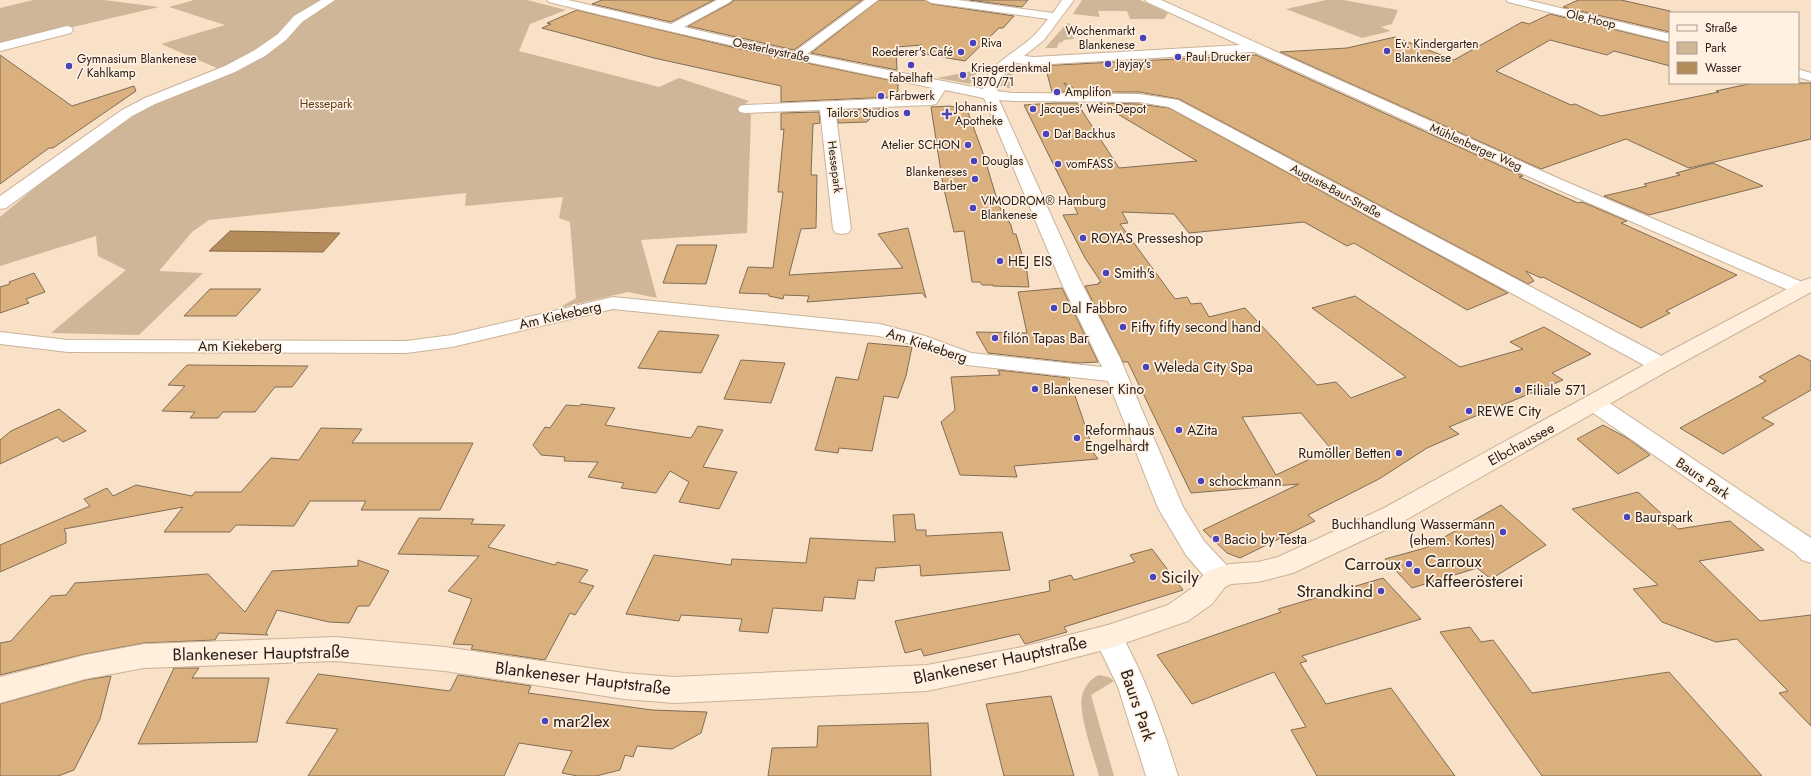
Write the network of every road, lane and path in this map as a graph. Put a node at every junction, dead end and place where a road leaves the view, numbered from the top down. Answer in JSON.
{"nodes":[{"id":1,"x":329,"y":0,"type":"edge"},
{"id":2,"x":553,"y":0,"type":"edge"},
{"id":3,"x":726,"y":0,"type":"edge"},
{"id":4,"x":872,"y":0,"type":"edge"},
{"id":5,"x":932,"y":0,"type":"edge"},
{"id":6,"x":1068,"y":0,"type":"edge"},
{"id":7,"x":1152,"y":0,"type":"edge"},
{"id":8,"x":1512,"y":0,"type":"edge"},
{"id":9,"x":1056,"y":17,"type":"junction"},
{"id":10,"x":672,"y":28,"type":"junction"},
{"id":11,"x":67,"y":30,"type":"dead end"},
{"id":12,"x":1669,"y":38,"type":"edge"},
{"id":13,"x":0,"y":47,"type":"edge"},
{"id":14,"x":1257,"y":48,"type":"junction"},
{"id":15,"x":796,"y":56,"type":"junction"},
{"id":16,"x":1013,"y":59,"type":"junction"},
{"id":17,"x":1799,"y":73,"type":"edge"},
{"id":18,"x":1811,"y":77,"type":"edge"},
{"id":19,"x":941,"y":86,"type":"junction"},
{"id":20,"x":990,"y":95,"type":"junction"},
{"id":21,"x":827,"y":106,"type":"junction"},
{"id":22,"x":745,"y":109,"type":"dead end"},
{"id":23,"x":0,"y":204,"type":"edge"},
{"id":24,"x":842,"y":229,"type":"dead end"},
{"id":25,"x":1806,"y":287,"type":"edge"},
{"id":26,"x":0,"y":338,"type":"edge"},
{"id":27,"x":1661,"y":365,"type":"junction"},
{"id":28,"x":1116,"y":375,"type":"junction"},
{"id":29,"x":1594,"y":403,"type":"junction"},
{"id":30,"x":1811,"y":553,"type":"edge"},
{"id":31,"x":1221,"y":577,"type":"junction"},
{"id":32,"x":1108,"y":636,"type":"junction"},
{"id":33,"x":0,"y":690,"type":"edge"},
{"id":34,"x":1162,"y":776,"type":"edge"}],
"edges":[{"from":1,"to":23,"type":"street"},
{"from":2,"to":10,"type":"street","name":"Oesterleystraße"},
{"from":3,"to":10,"type":"street"},
{"from":4,"to":15,"type":"street"},
{"from":5,"to":9,"type":"street"},
{"from":6,"to":9,"type":"street"},
{"from":7,"to":14,"type":"street","name":"Mühlenberger Weg"},
{"from":8,"to":12,"type":"street","name":"Ole Hoop"},
{"from":9,"to":16,"type":"street"},
{"from":10,"to":15,"type":"street","name":"Oesterleystraße"},
{"from":11,"to":13,"type":"street"},
{"from":14,"to":16,"type":"street"},
{"from":14,"to":25,"type":"street","name":"Mühlenberger Weg"},
{"from":15,"to":19,"type":"street","name":"Oesterleystraße"},
{"from":16,"to":20,"type":"street"},
{"from":17,"to":18,"type":"street"},
{"from":19,"to":20,"type":"street","name":"Oesterleystraße"},
{"from":19,"to":21,"type":"street"},
{"from":20,"to":27,"type":"street","name":"Auguste-Baur-Straße"},
{"from":20,"to":28,"type":"street"},
{"from":21,"to":22,"type":"street"},
{"from":21,"to":24,"type":"street","name":"Hessepark"},
{"from":25,"to":27,"type":"street","name":"Elbchaussee"},
{"from":26,"to":28,"type":"street","name":"Am Kiekeberg"},
{"from":27,"to":29,"type":"street","name":"Elbchaussee"},
{"from":28,"to":31,"type":"street"},
{"from":29,"to":30,"type":"street","name":"Baurs Park"},
{"from":29,"to":31,"type":"street","name":"Elbchaussee"},
{"from":31,"to":32,"type":"street","name":"Blankeneser Hauptstraße"},
{"from":32,"to":33,"type":"street","name":"Blankeneser Hauptstraße"},
{"from":32,"to":34,"type":"street","name":"Baurs Park"}]}
